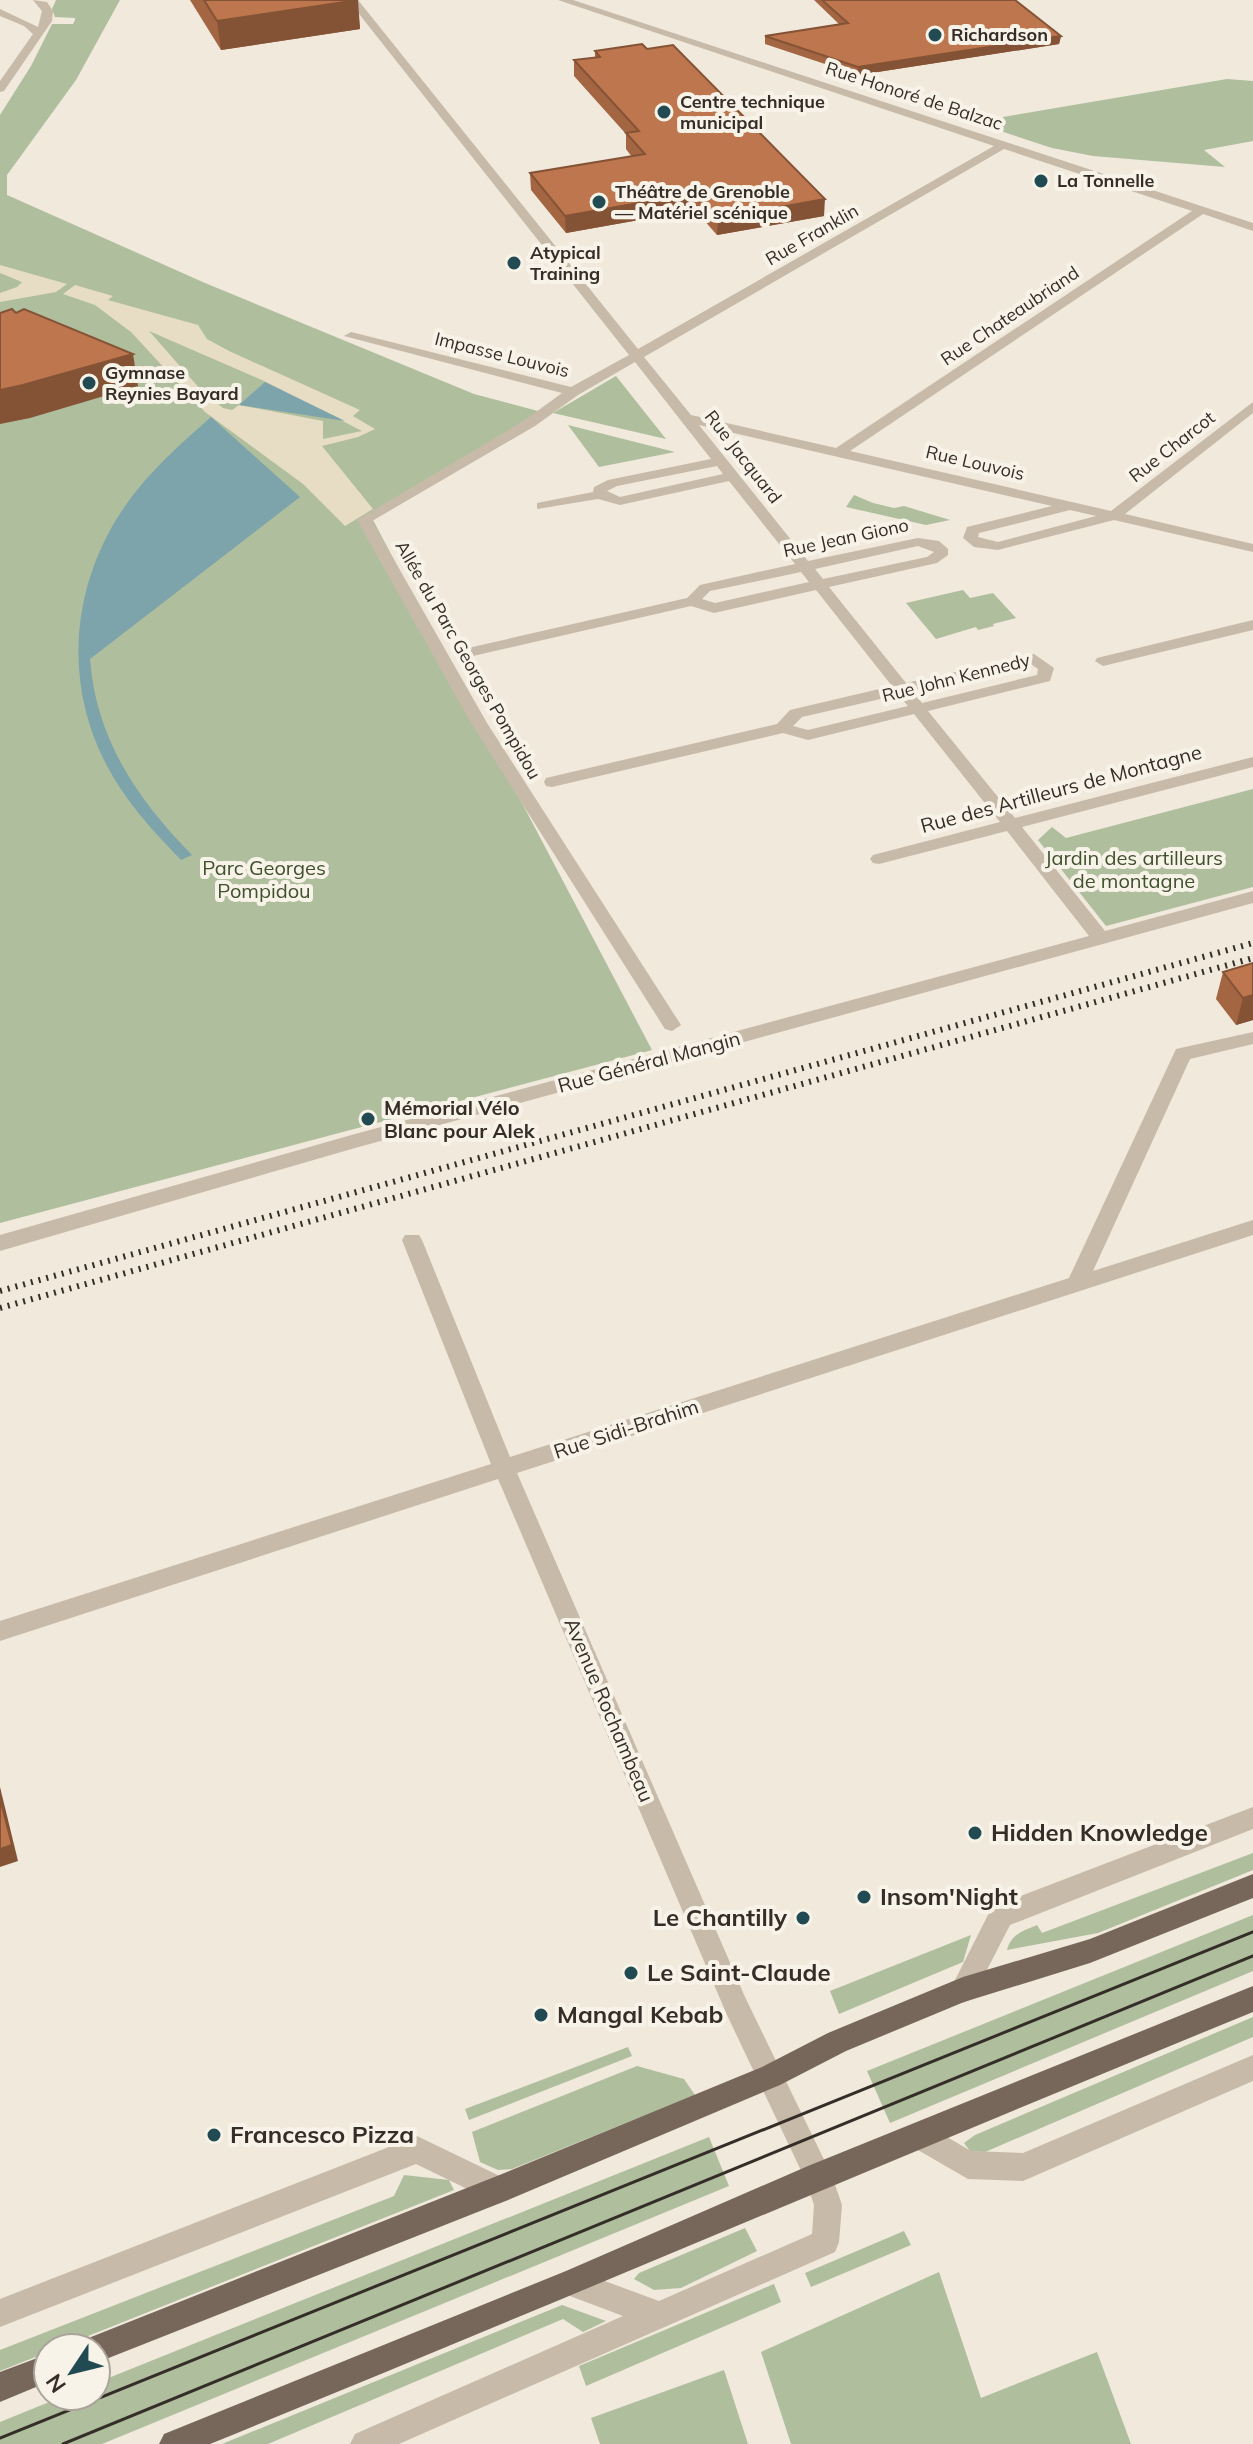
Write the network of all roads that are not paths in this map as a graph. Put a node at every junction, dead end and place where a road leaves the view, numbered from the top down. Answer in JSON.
{"nodes":[{"id":1,"x":38,"y":0,"type":"edge"},
{"id":2,"x":353,"y":0,"type":"edge"},
{"id":3,"x":563,"y":0,"type":"edge"},
{"id":4,"x":19,"y":4,"type":"dead end"},
{"id":5,"x":0,"y":11,"type":"edge"},
{"id":6,"x":39,"y":34,"type":"junction"},
{"id":7,"x":0,"y":89,"type":"edge"},
{"id":8,"x":1003,"y":145,"type":"junction"},
{"id":9,"x":1201,"y":210,"type":"junction"},
{"id":10,"x":1253,"y":227,"type":"edge"},
{"id":11,"x":351,"y":336,"type":"dead end"},
{"id":12,"x":638,"y":357,"type":"junction"},
{"id":13,"x":573,"y":392,"type":"junction"},
{"id":14,"x":1253,"y":406,"type":"edge"},
{"id":15,"x":688,"y":418,"type":"junction"},
{"id":16,"x":839,"y":452,"type":"junction"},
{"id":17,"x":721,"y":461,"type":"junction"},
{"id":18,"x":733,"y":476,"type":"junction"},
{"id":19,"x":602,"y":494,"type":"junction"},
{"id":20,"x":542,"y":506,"type":"dead end"},
{"id":21,"x":1069,"y":506,"type":"junction"},
{"id":22,"x":1114,"y":516,"type":"junction"},
{"id":23,"x":1253,"y":548,"type":"edge"},
{"id":24,"x":803,"y":566,"type":"junction"},
{"id":25,"x":818,"y":585,"type":"junction"},
{"id":26,"x":692,"y":601,"type":"junction"},
{"id":27,"x":1253,"y":625,"type":"edge"},
{"id":28,"x":473,"y":651,"type":"dead end"},
{"id":29,"x":1103,"y":661,"type":"dead end"},
{"id":30,"x":902,"y":688,"type":"junction"},
{"id":31,"x":918,"y":708,"type":"junction"},
{"id":32,"x":783,"y":728,"type":"junction"},
{"id":33,"x":1253,"y":762,"type":"edge"},
{"id":34,"x":552,"y":782,"type":"dead end"},
{"id":35,"x":1010,"y":825,"type":"junction"},
{"id":36,"x":879,"y":859,"type":"dead end"},
{"id":37,"x":1253,"y":897,"type":"edge"},
{"id":38,"x":1101,"y":938,"type":"junction"},
{"id":39,"x":672,"y":1025,"type":"dead end"},
{"id":40,"x":1253,"y":1038,"type":"edge"},
{"id":41,"x":1253,"y":1227,"type":"edge"},
{"id":42,"x":412,"y":1240,"type":"dead end"},
{"id":43,"x":0,"y":1243,"type":"edge"},
{"id":44,"x":1077,"y":1284,"type":"junction"},
{"id":45,"x":505,"y":1468,"type":"junction"},
{"id":46,"x":0,"y":1631,"type":"edge"},
{"id":47,"x":1253,"y":1818,"type":"edge"},
{"id":48,"x":1253,"y":1886,"type":"edge"},
{"id":49,"x":963,"y":1990,"type":"junction"},
{"id":50,"x":1253,"y":1999,"type":"edge"},
{"id":51,"x":1253,"y":2068,"type":"edge"},
{"id":52,"x":771,"y":2076,"type":"junction"},
{"id":53,"x":921,"y":2136,"type":"junction"},
{"id":54,"x":818,"y":2176,"type":"junction"},
{"id":55,"x":498,"y":2190,"type":"junction"},
{"id":56,"x":572,"y":2283,"type":"junction"},
{"id":57,"x":0,"y":2313,"type":"edge"},
{"id":58,"x":659,"y":2315,"type":"junction"},
{"id":59,"x":112,"y":2343,"type":"edge"},
{"id":60,"x":32,"y":2374,"type":"edge"},
{"id":61,"x":0,"y":2387,"type":"edge"},
{"id":62,"x":174,"y":2444,"type":"edge"},
{"id":63,"x":365,"y":2444,"type":"edge"}],
"edges":[{"from":1,"to":6,"type":"street"},
{"from":2,"to":12,"type":"street","name":"Rue Jacquard"},
{"from":3,"to":8,"type":"street","name":"Rue Honoré de Balzac"},
{"from":4,"to":5,"type":"street"},
{"from":5,"to":6,"type":"street"},
{"from":6,"to":7,"type":"street"},
{"from":8,"to":9,"type":"street","name":"Rue Honoré de Balzac"},
{"from":8,"to":12,"type":"street","name":"Rue Franklin"},
{"from":9,"to":10,"type":"street","name":"Rue Honoré de Balzac"},
{"from":9,"to":16,"type":"street","name":"Rue Chateaubriand"},
{"from":11,"to":13,"type":"street","name":"Impasse Louvois"},
{"from":12,"to":13,"type":"street","name":"Impasse Louvois"},
{"from":12,"to":15,"type":"street","name":"Rue Jacquard"},
{"from":13,"to":39,"type":"street","name":"Allée du Parc Georges Pompidou"},
{"from":14,"to":22,"type":"street","name":"Rue Charcot"},
{"from":15,"to":16,"type":"street","name":"Rue Louvois"},
{"from":15,"to":17,"type":"street","name":"Rue Jacquard"},
{"from":16,"to":21,"type":"street","name":"Rue Louvois"},
{"from":17,"to":18,"type":"street","name":"Rue Jacquard"},
{"from":17,"to":19,"type":"street"},
{"from":18,"to":19,"type":"street"},
{"from":18,"to":24,"type":"street","name":"Rue Jacquard"},
{"from":19,"to":20,"type":"street"},
{"from":21,"to":22,"type":"street","name":"Rue Louvois"},
{"from":21,"to":22,"type":"street"},
{"from":22,"to":23,"type":"street","name":"Rue Louvois"},
{"from":24,"to":25,"type":"street","name":"Rue Jacquard"},
{"from":24,"to":25,"type":"street","name":"Rue Jean Giono"},
{"from":24,"to":26,"type":"street","name":"Rue Jean Giono"},
{"from":25,"to":26,"type":"street","name":"Rue Jean Giono"},
{"from":25,"to":30,"type":"street","name":"Rue Jacquard"},
{"from":26,"to":28,"type":"street","name":"Rue Jean Giono"},
{"from":27,"to":29,"type":"street"},
{"from":30,"to":31,"type":"street","name":"Rue Jacquard"},
{"from":30,"to":31,"type":"street","name":"Rue John Kennedy"},
{"from":30,"to":32,"type":"street","name":"Rue John Kennedy"},
{"from":31,"to":32,"type":"street","name":"Rue John Kennedy"},
{"from":31,"to":35,"type":"street","name":"Rue Jacquard"},
{"from":32,"to":34,"type":"street","name":"Rue John Kennedy"},
{"from":33,"to":35,"type":"street","name":"Rue des Artilleurs de Montagne"},
{"from":35,"to":36,"type":"street","name":"Rue des Artilleurs de Montagne"},
{"from":35,"to":38,"type":"street","name":"Rue Jacquard"},
{"from":37,"to":38,"type":"street","name":"Rue Général Mangin"},
{"from":38,"to":43,"type":"street","name":"Rue Général Mangin"},
{"from":40,"to":44,"type":"street"},
{"from":41,"to":44,"type":"street","name":"Rue Sidi-Brahim"},
{"from":42,"to":45,"type":"street","name":"Avenue Rochambeau"},
{"from":44,"to":45,"type":"street","name":"Rue Sidi-Brahim"},
{"from":45,"to":46,"type":"street","name":"Rue Sidi-Brahim"},
{"from":45,"to":52,"type":"street","name":"Avenue Rochambeau"},
{"from":47,"to":49,"type":"street"},
{"from":48,"to":49,"type":"main road"},
{"from":49,"to":52,"type":"main road"},
{"from":50,"to":53,"type":"main road"},
{"from":51,"to":53,"type":"street"},
{"from":52,"to":54,"type":"street","name":"Avenue Rochambeau"},
{"from":52,"to":55,"type":"main road"},
{"from":53,"to":54,"type":"main road"},
{"from":54,"to":56,"type":"main road"},
{"from":54,"to":58,"type":"street","name":"Avenue Rochambeau"},
{"from":55,"to":57,"type":"street"},
{"from":55,"to":59,"type":"main road"},
{"from":56,"to":58,"type":"street"},
{"from":56,"to":62,"type":"main road"},
{"from":58,"to":63,"type":"street"},
{"from":60,"to":61,"type":"main road"}]}
